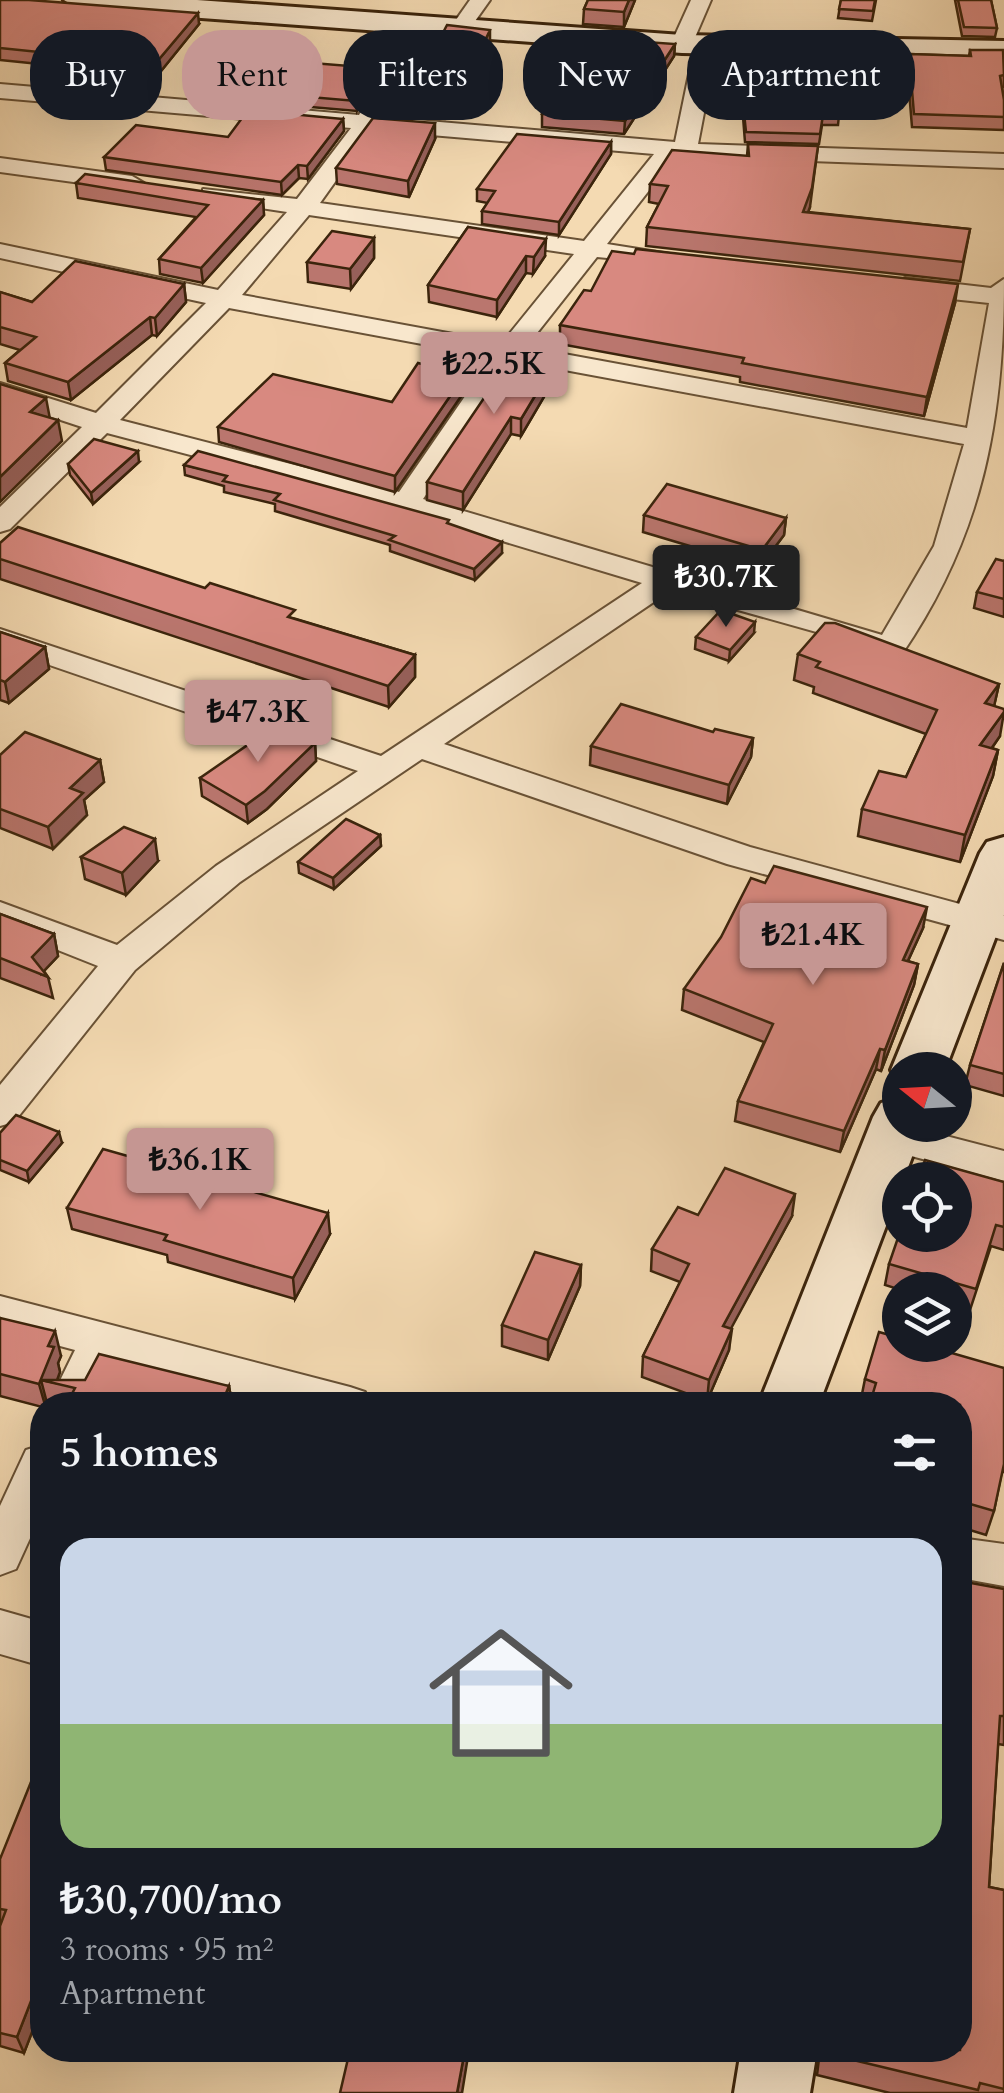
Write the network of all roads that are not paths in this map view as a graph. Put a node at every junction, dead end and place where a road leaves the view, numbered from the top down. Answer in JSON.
{"nodes":[{"id":1,"x":78,"y":0,"type":"edge"},
{"id":2,"x":480,"y":0,"type":"edge"},
{"id":3,"x":702,"y":0,"type":"edge"},
{"id":4,"x":420,"y":24,"type":"junction"},
{"id":5,"x":460,"y":27,"type":"junction"},
{"id":6,"x":697,"y":30,"type":"edge"},
{"id":7,"x":687,"y":43,"type":"edge"},
{"id":8,"x":915,"y":48,"type":"edge"},
{"id":9,"x":1004,"y":50,"type":"edge"},
{"id":10,"x":687,"y":90,"type":"edge"},
{"id":11,"x":12,"y":92,"type":"edge"},
{"id":12,"x":0,"y":118,"type":"edge"},
{"id":13,"x":366,"y":124,"type":"junction"},
{"id":14,"x":678,"y":150,"type":"junction"},
{"id":15,"x":1004,"y":161,"type":"edge"},
{"id":16,"x":0,"y":165,"type":"edge"},
{"id":17,"x":151,"y":186,"type":"edge"},
{"id":18,"x":189,"y":191,"type":"edge"},
{"id":19,"x":302,"y":206,"type":"junction"},
{"id":20,"x":0,"y":251,"type":"edge"},
{"id":21,"x":592,"y":251,"type":"junction"},
{"id":22,"x":690,"y":262,"type":"edge"},
{"id":23,"x":885,"y":284,"type":"edge"},
{"id":24,"x":1003,"y":292,"type":"edge"},
{"id":25,"x":222,"y":299,"type":"junction"},
{"id":26,"x":510,"y":350,"type":"junction"},
{"id":27,"x":997,"y":355,"type":"edge"},
{"id":28,"x":0,"y":391,"type":"edge"},
{"id":29,"x":99,"y":423,"type":"junction"},
{"id":30,"x":979,"y":438,"type":"junction"},
{"id":31,"x":406,"y":503,"type":"junction"},
{"id":32,"x":0,"y":523,"type":"edge"},
{"id":33,"x":668,"y":579,"type":"junction"},
{"id":34,"x":0,"y":638,"type":"edge"},
{"id":35,"x":890,"y":647,"type":"junction"},
{"id":36,"x":923,"y":660,"type":"edge"},
{"id":37,"x":417,"y":746,"type":"junction"},
{"id":38,"x":384,"y":769,"type":"junction"},
{"id":39,"x":1004,"y":853,"type":"edge"},
{"id":40,"x":0,"y":914,"type":"edge"},
{"id":41,"x":989,"y":925,"type":"edge"},
{"id":42,"x":122,"y":961,"type":"junction"},
{"id":43,"x":927,"y":1052,"type":"edge"},
{"id":44,"x":0,"y":1112,"type":"edge"},
{"id":45,"x":890,"y":1142,"type":"edge"},
{"id":46,"x":939,"y":1142,"type":"edge"},
{"id":47,"x":1004,"y":1166,"type":"edge"},
{"id":48,"x":0,"y":1313,"type":"edge"},
{"id":49,"x":101,"y":1340,"type":"junction"},
{"id":50,"x":76,"y":1392,"type":"edge"},
{"id":51,"x":300,"y":1392,"type":"edge"},
{"id":52,"x":796,"y":1392,"type":"edge"},
{"id":53,"x":30,"y":1490,"type":"edge"},
{"id":54,"x":0,"y":1554,"type":"edge"},
{"id":55,"x":972,"y":1560,"type":"edge"},
{"id":56,"x":1004,"y":1565,"type":"edge"},
{"id":57,"x":0,"y":1632,"type":"edge"},
{"id":58,"x":30,"y":1641,"type":"edge"},
{"id":59,"x":776,"y":2062,"type":"edge"},
{"id":60,"x":772,"y":2093,"type":"edge"}],
"edges":[{"from":1,"to":4,"type":"street"},
{"from":2,"to":5,"type":"street"},
{"from":3,"to":6,"type":"street"},
{"from":4,"to":5,"type":"street"},
{"from":4,"to":13,"type":"street"},
{"from":5,"to":7,"type":"street"},
{"from":8,"to":9,"type":"street"},
{"from":10,"to":14,"type":"street"},
{"from":11,"to":12,"type":"street"},
{"from":11,"to":13,"type":"street"},
{"from":13,"to":14,"type":"street"},
{"from":13,"to":19,"type":"street"},
{"from":14,"to":15,"type":"street"},
{"from":14,"to":21,"type":"street"},
{"from":16,"to":17,"type":"street"},
{"from":18,"to":19,"type":"street"},
{"from":19,"to":21,"type":"street"},
{"from":19,"to":25,"type":"street"},
{"from":20,"to":25,"type":"street"},
{"from":21,"to":22,"type":"street"},
{"from":21,"to":26,"type":"street"},
{"from":23,"to":24,"type":"street"},
{"from":24,"to":27,"type":"street"},
{"from":25,"to":26,"type":"street"},
{"from":25,"to":29,"type":"street"},
{"from":26,"to":30,"type":"street"},
{"from":26,"to":31,"type":"street"},
{"from":27,"to":30,"type":"street"},
{"from":28,"to":29,"type":"street"},
{"from":29,"to":31,"type":"street"},
{"from":29,"to":32,"type":"street"},
{"from":30,"to":35,"type":"street"},
{"from":31,"to":33,"type":"street"},
{"from":33,"to":35,"type":"street"},
{"from":33,"to":37,"type":"street"},
{"from":34,"to":38,"type":"street"},
{"from":35,"to":36,"type":"street"},
{"from":37,"to":38,"type":"street"},
{"from":37,"to":41,"type":"street"},
{"from":38,"to":42,"type":"street"},
{"from":39,"to":41,"type":"street"},
{"from":40,"to":42,"type":"street"},
{"from":41,"to":43,"type":"street"},
{"from":42,"to":44,"type":"street"},
{"from":45,"to":52,"type":"street"},
{"from":46,"to":47,"type":"street"},
{"from":48,"to":49,"type":"street"},
{"from":49,"to":50,"type":"street"},
{"from":49,"to":51,"type":"street"},
{"from":53,"to":54,"type":"street"},
{"from":55,"to":56,"type":"street"},
{"from":57,"to":58,"type":"street"},
{"from":59,"to":60,"type":"street"}]}
